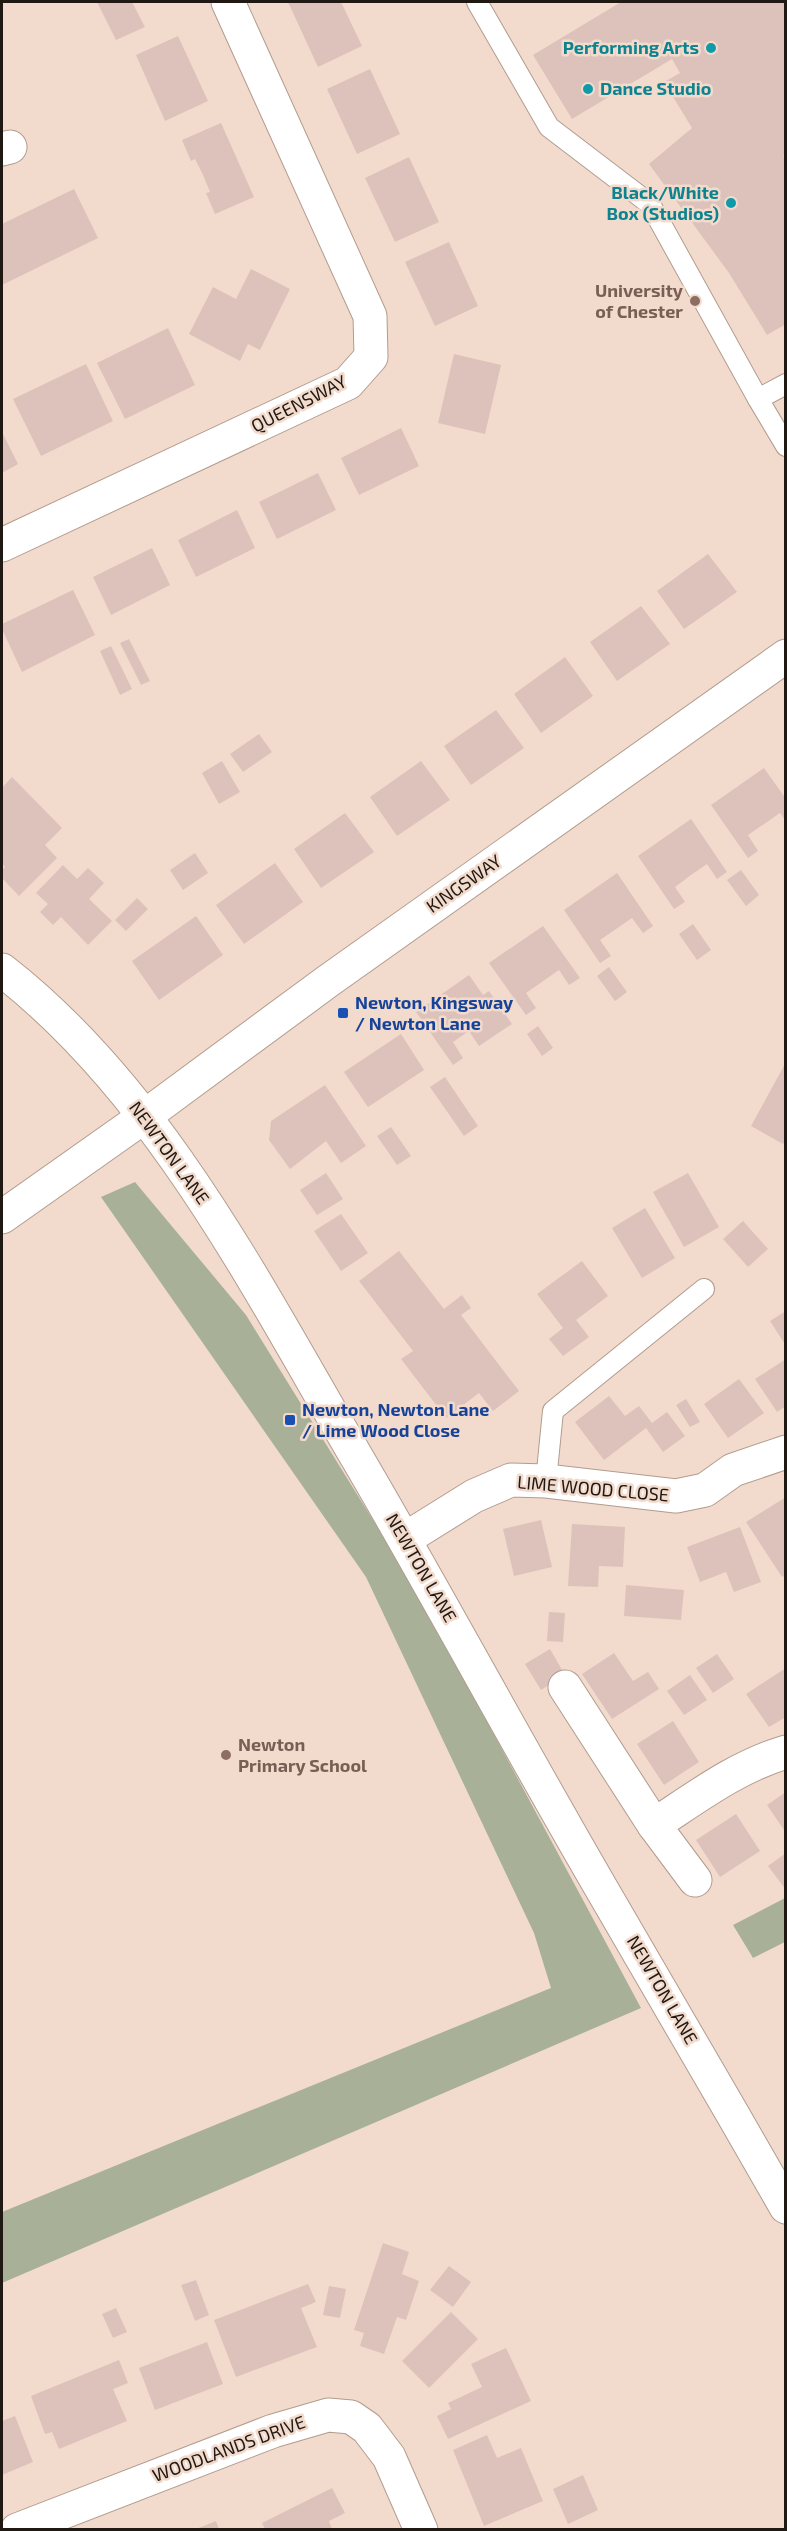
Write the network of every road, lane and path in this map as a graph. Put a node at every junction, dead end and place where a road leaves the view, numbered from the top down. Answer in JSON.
{"nodes":[{"id":1,"x":228,"y":2,"type":"edge"},
{"id":2,"x":477,"y":2,"type":"edge"},
{"id":3,"x":786,"y":384,"type":"edge"},
{"id":4,"x":758,"y":399,"type":"junction"},
{"id":5,"x":786,"y":446,"type":"edge"},
{"id":6,"x":2,"y":545,"type":"edge"},
{"id":7,"x":786,"y":657,"type":"edge"},
{"id":8,"x":2,"y":970,"type":"edge"},
{"id":9,"x":145,"y":1116,"type":"junction"},
{"id":10,"x":2,"y":1217,"type":"edge"},
{"id":11,"x":705,"y":1289,"type":"dead end"},
{"id":12,"x":786,"y":1452,"type":"edge"},
{"id":13,"x":546,"y":1481,"type":"junction"},
{"id":14,"x":405,"y":1539,"type":"junction"},
{"id":15,"x":566,"y":1687,"type":"dead end"},
{"id":16,"x":786,"y":1752,"type":"edge"},
{"id":17,"x":654,"y":1825,"type":"junction"},
{"id":18,"x":695,"y":1880,"type":"dead end"},
{"id":19,"x":786,"y":2207,"type":"edge"},
{"id":20,"x":17,"y":2529,"type":"edge"},
{"id":21,"x":421,"y":2529,"type":"edge"}],
"edges":[{"from":1,"to":6,"type":"street","name":"QUEENSWAY"},
{"from":2,"to":4,"type":"lane"},
{"from":3,"to":4,"type":"lane"},
{"from":4,"to":5,"type":"lane"},
{"from":7,"to":9,"type":"street","name":"KINGSWAY"},
{"from":8,"to":9,"type":"street","name":"NEWTON LANE"},
{"from":9,"to":10,"type":"street","name":"KINGSWAY"},
{"from":9,"to":14,"type":"street","name":"NEWTON LANE"},
{"from":11,"to":13,"type":"lane"},
{"from":12,"to":13,"type":"street","name":"LIME WOOD CLOSE"},
{"from":13,"to":14,"type":"street","name":"LIME WOOD CLOSE"},
{"from":14,"to":19,"type":"street","name":"NEWTON LANE"},
{"from":15,"to":17,"type":"street"},
{"from":16,"to":17,"type":"street"},
{"from":17,"to":18,"type":"street"},
{"from":20,"to":21,"type":"street","name":"WOODLANDS DRIVE"}]}
